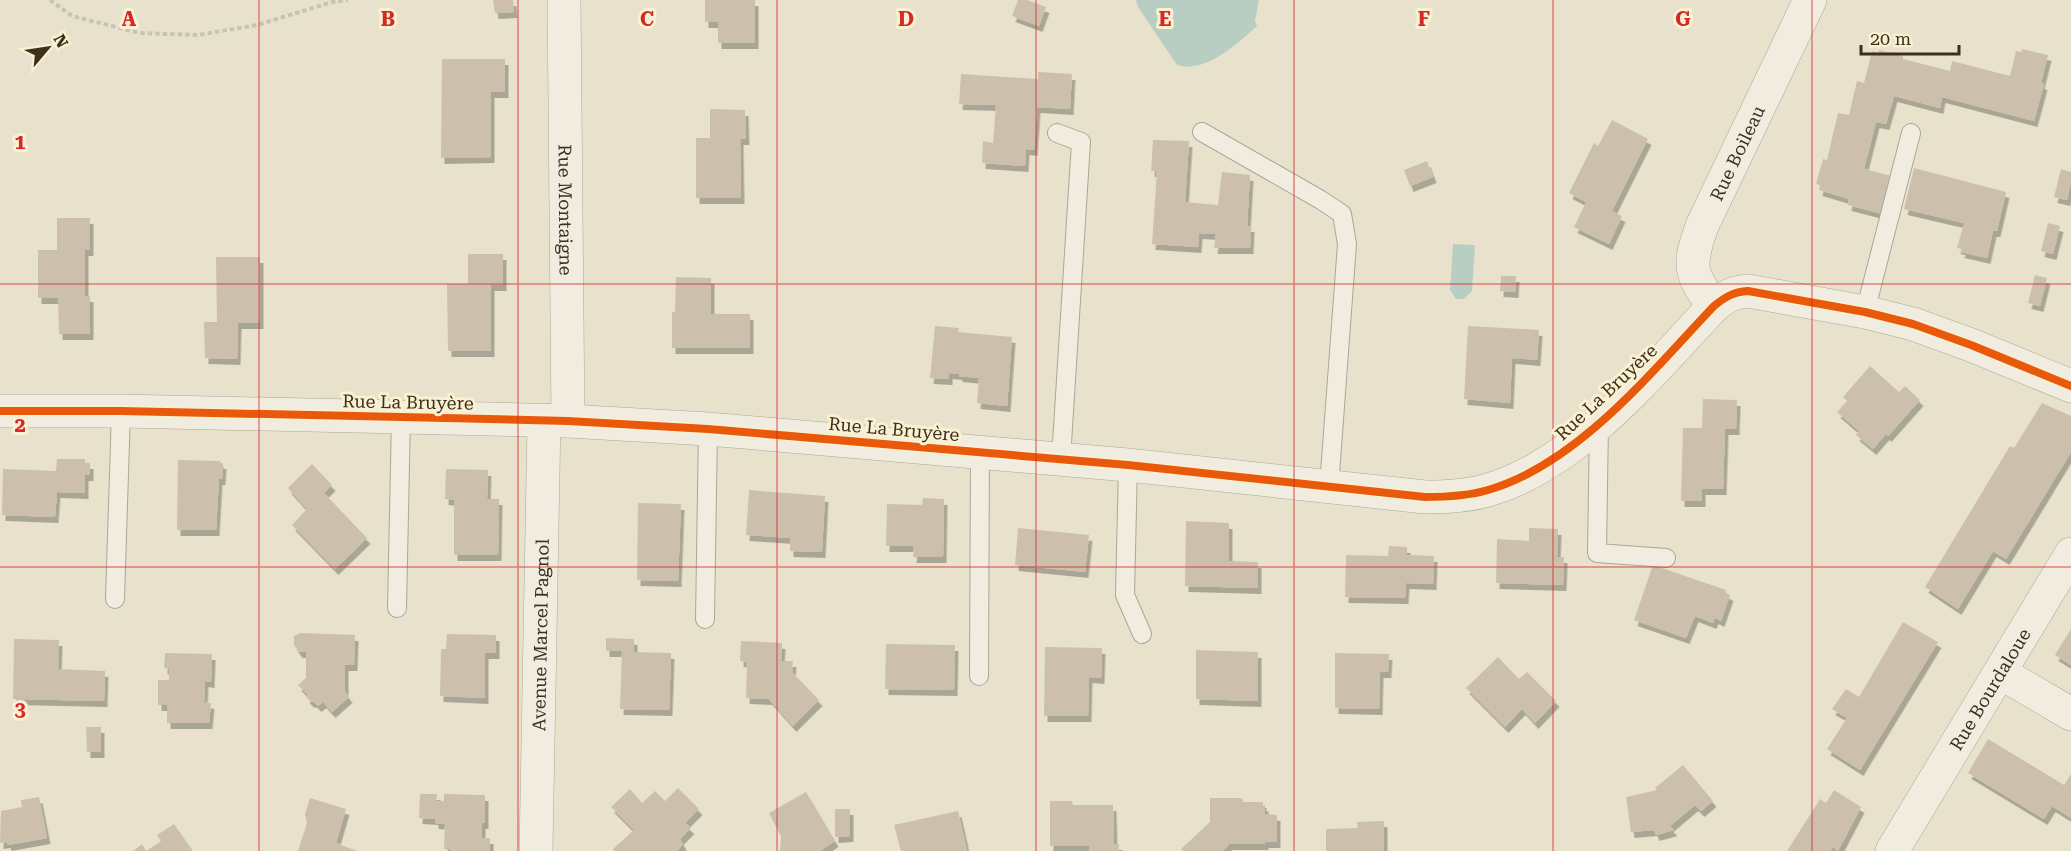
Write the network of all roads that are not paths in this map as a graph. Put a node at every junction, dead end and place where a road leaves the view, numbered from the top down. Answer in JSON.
{"nodes":[{"id":1,"x":564,"y":0,"type":"edge"},
{"id":2,"x":1810,"y":0,"type":"edge"},
{"id":3,"x":1202,"y":132,"type":"dead end"},
{"id":4,"x":1057,"y":133,"type":"dead end"},
{"id":5,"x":1911,"y":133,"type":"dead end"},
{"id":6,"x":1714,"y":306,"type":"junction"},
{"id":7,"x":1865,"y":312,"type":"junction"},
{"id":8,"x":2071,"y":386,"type":"edge"},
{"id":9,"x":0,"y":411,"type":"edge"},
{"id":10,"x":121,"y":411,"type":"junction"},
{"id":11,"x":401,"y":417,"type":"junction"},
{"id":12,"x":556,"y":421,"type":"junction"},
{"id":13,"x":1599,"y":423,"type":"junction"},
{"id":14,"x":708,"y":429,"type":"junction"},
{"id":15,"x":980,"y":451,"type":"junction"},
{"id":16,"x":1061,"y":459,"type":"junction"},
{"id":17,"x":1128,"y":465,"type":"junction"},
{"id":18,"x":1329,"y":487,"type":"junction"},
{"id":19,"x":2071,"y":554,"type":"edge"},
{"id":20,"x":1666,"y":558,"type":"dead end"},
{"id":21,"x":115,"y":599,"type":"dead end"},
{"id":22,"x":397,"y":608,"type":"dead end"},
{"id":23,"x":705,"y":619,"type":"dead end"},
{"id":24,"x":1142,"y":634,"type":"dead end"},
{"id":25,"x":2001,"y":673,"type":"junction"},
{"id":26,"x":979,"y":676,"type":"dead end"},
{"id":27,"x":2071,"y":714,"type":"edge"},
{"id":28,"x":536,"y":851,"type":"edge"},
{"id":29,"x":1892,"y":851,"type":"edge"}],
"edges":[{"from":1,"to":12,"type":"street","name":"Rue Montaigne"},
{"from":2,"to":6,"type":"street","name":"Rue Boileau"},
{"from":3,"to":18,"type":"lane"},
{"from":4,"to":16,"type":"lane"},
{"from":5,"to":7,"type":"lane"},
{"from":6,"to":7,"type":"street","name":"Rue La Bruyère"},
{"from":6,"to":13,"type":"street","name":"Rue La Bruyère"},
{"from":7,"to":8,"type":"street","name":"Rue La Bruyère"},
{"from":9,"to":10,"type":"street","name":"Rue La Bruyère"},
{"from":10,"to":11,"type":"street","name":"Rue La Bruyère"},
{"from":10,"to":21,"type":"lane"},
{"from":11,"to":12,"type":"street","name":"Rue La Bruyère"},
{"from":11,"to":22,"type":"lane","name":"Rue La Bruyère"},
{"from":12,"to":14,"type":"street","name":"Rue La Bruyère"},
{"from":12,"to":28,"type":"street","name":"Avenue Marcel Pagnol"},
{"from":13,"to":18,"type":"street","name":"Rue La Bruyère"},
{"from":13,"to":20,"type":"lane","name":"Rue La Bruyère"},
{"from":14,"to":15,"type":"street","name":"Rue La Bruyère"},
{"from":14,"to":23,"type":"lane"},
{"from":15,"to":16,"type":"street","name":"Rue La Bruyère"},
{"from":15,"to":26,"type":"lane","name":"Rue La Bruyère"},
{"from":16,"to":17,"type":"street","name":"Rue La Bruyère"},
{"from":17,"to":18,"type":"street","name":"Rue La Bruyère"},
{"from":17,"to":24,"type":"lane"},
{"from":19,"to":25,"type":"street","name":"Rue Bourdaloue"},
{"from":25,"to":27,"type":"street"},
{"from":25,"to":29,"type":"street","name":"Rue Bourdaloue"}]}
